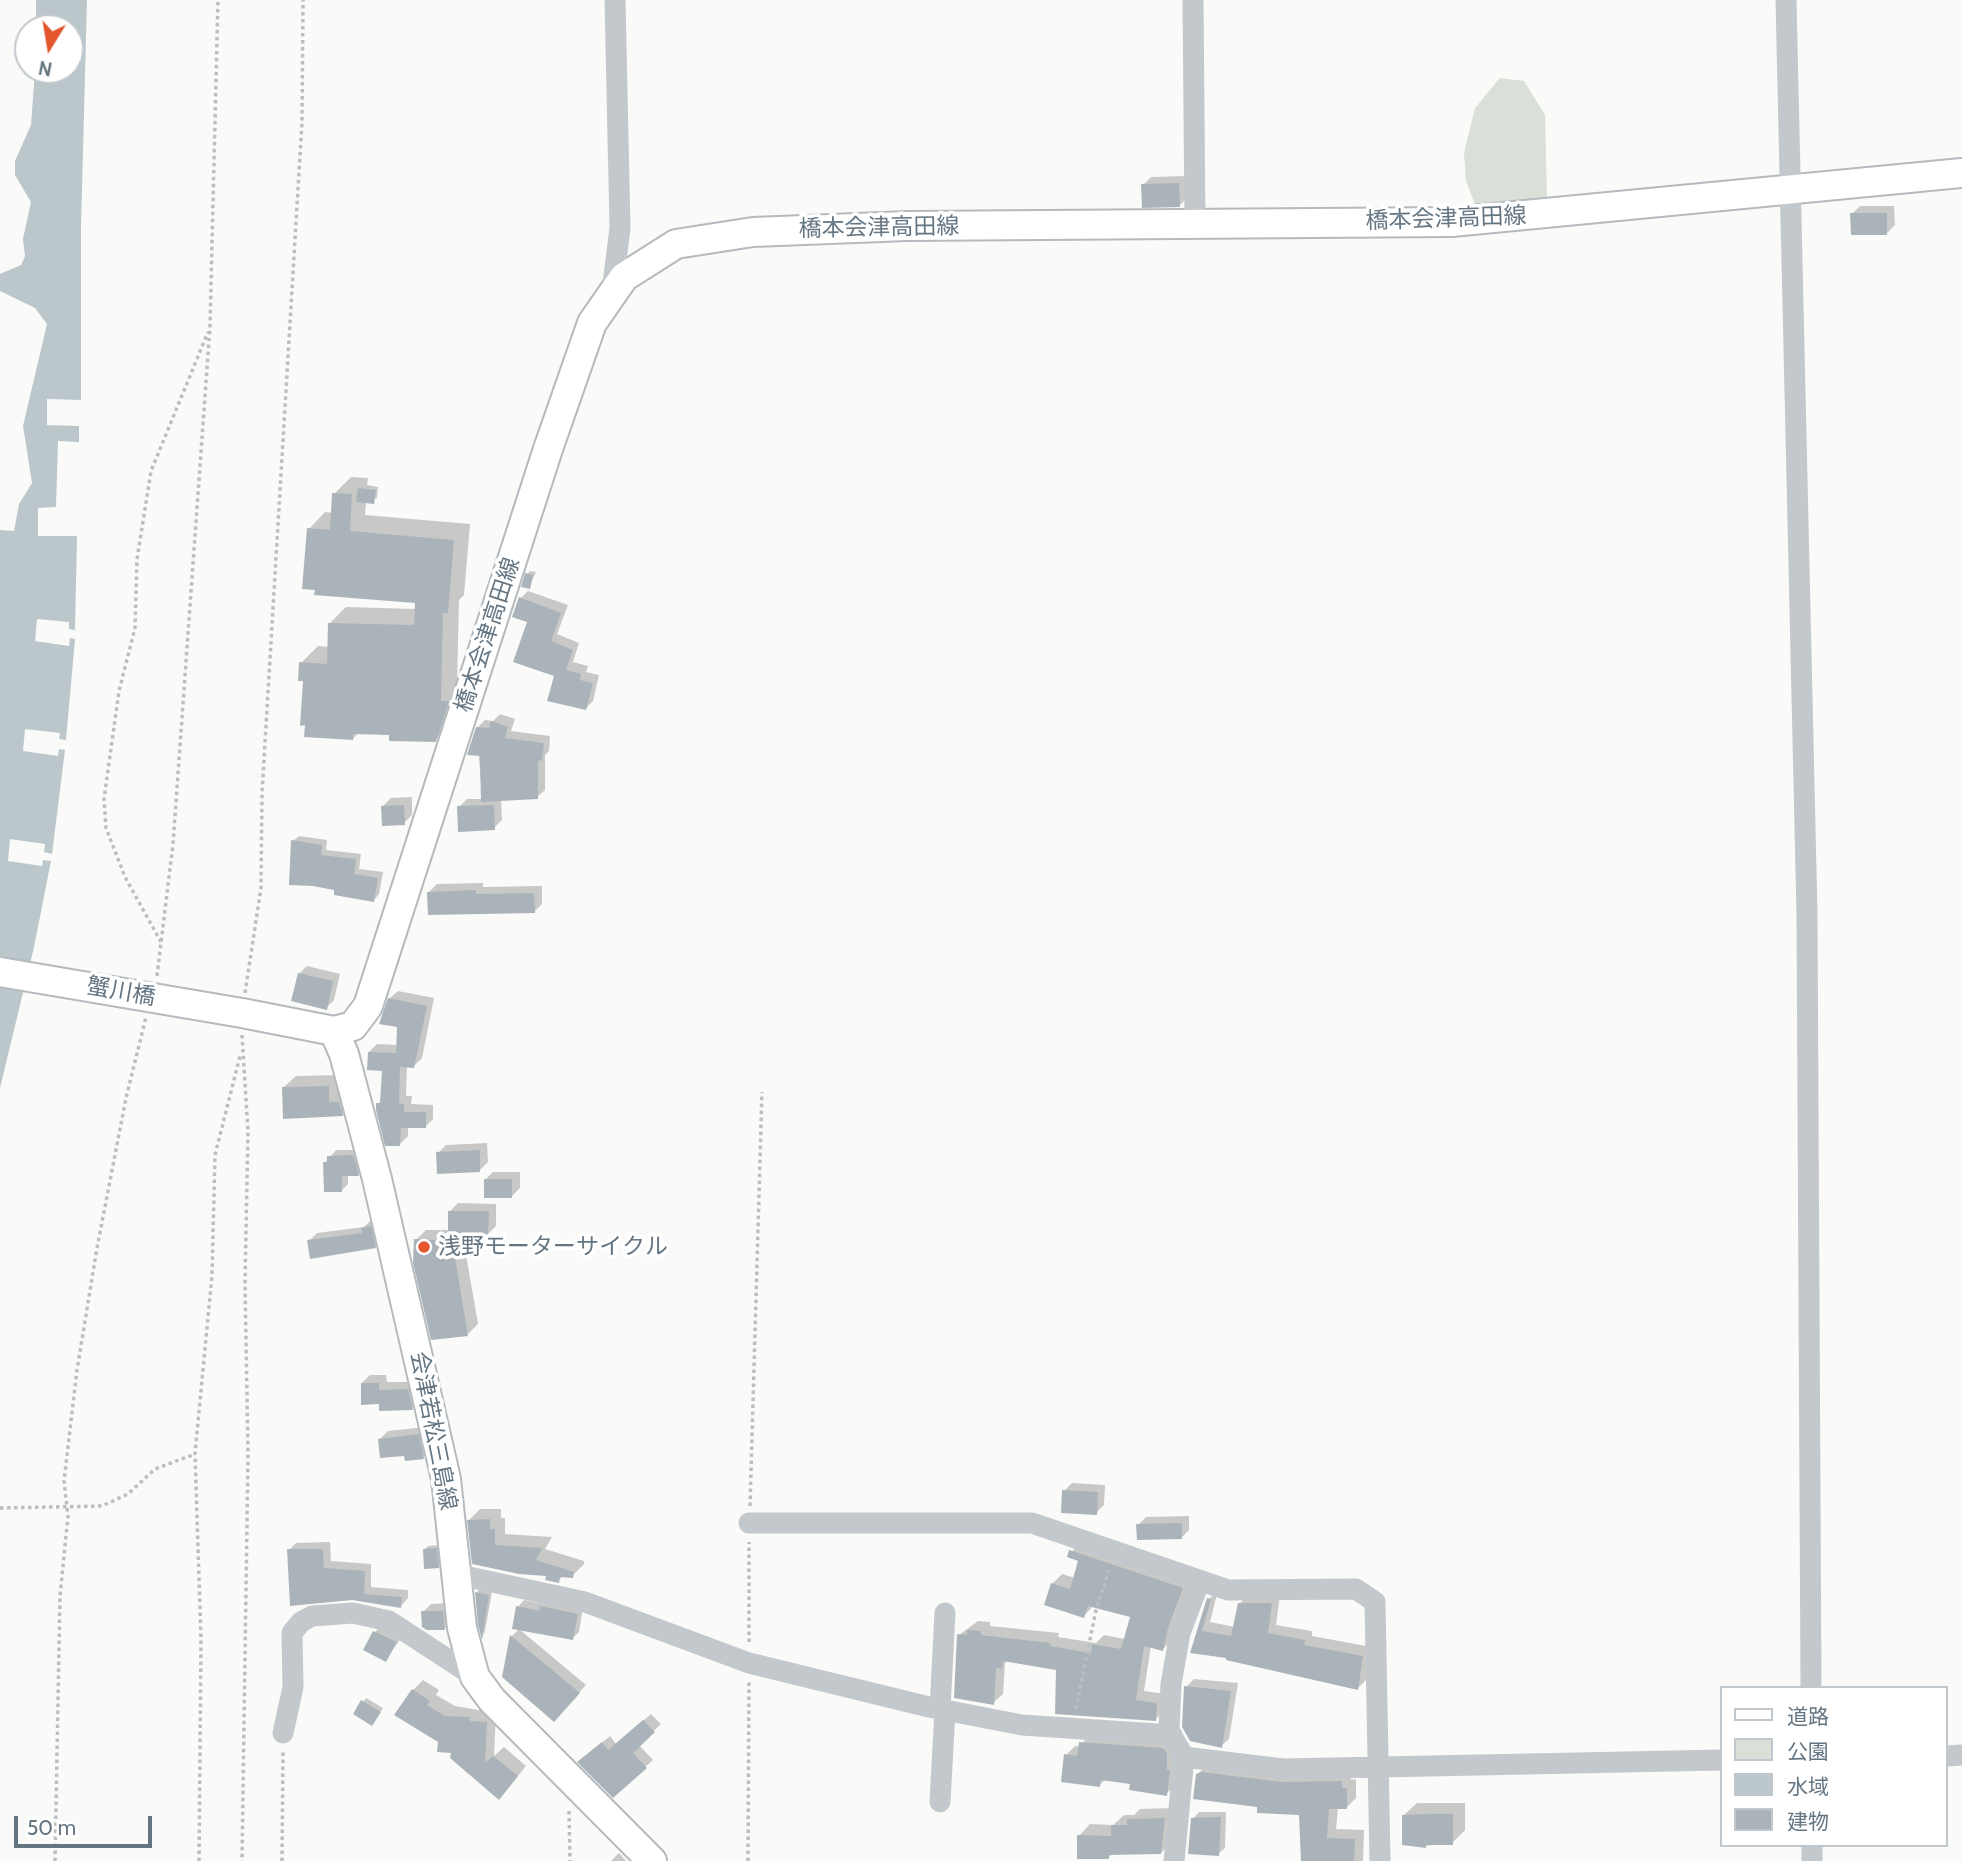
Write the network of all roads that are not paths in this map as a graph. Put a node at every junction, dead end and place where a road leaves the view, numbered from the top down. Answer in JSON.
{"nodes":[{"id":1,"x":615,"y":0,"type":"edge"},
{"id":2,"x":1193,"y":0,"type":"edge"},
{"id":3,"x":1786,"y":0,"type":"edge"},
{"id":4,"x":1962,"y":173,"type":"edge"},
{"id":5,"x":1789,"y":190,"type":"junction"},
{"id":6,"x":1195,"y":224,"type":"junction"},
{"id":7,"x":612,"y":292,"type":"junction"},
{"id":8,"x":0,"y":972,"type":"edge"},
{"id":9,"x":334,"y":1031,"type":"junction"},
{"id":10,"x":749,"y":1523,"type":"road end"},
{"id":11,"x":455,"y":1574,"type":"junction"},
{"id":12,"x":1200,"y":1580,"type":"junction"},
{"id":13,"x":945,"y":1613,"type":"dead end"},
{"id":14,"x":475,"y":1677,"type":"junction"},
{"id":15,"x":1811,"y":1686,"type":"edge"},
{"id":16,"x":942,"y":1709,"type":"junction"},
{"id":17,"x":283,"y":1733,"type":"road end"},
{"id":18,"x":1172,"y":1735,"type":"junction"},
{"id":19,"x":1184,"y":1757,"type":"junction"},
{"id":20,"x":1720,"y":1760,"type":"edge"},
{"id":21,"x":1378,"y":1766,"type":"junction"},
{"id":22,"x":940,"y":1802,"type":"dead end"},
{"id":23,"x":652,"y":1861,"type":"edge"},
{"id":24,"x":1174,"y":1861,"type":"edge"},
{"id":25,"x":1380,"y":1861,"type":"edge"}],
"edges":[{"from":1,"to":7,"type":"street"},
{"from":2,"to":6,"type":"street"},
{"from":3,"to":5,"type":"street"},
{"from":4,"to":5,"type":"main road","name":"橋本会津高田線"},
{"from":5,"to":6,"type":"main road","name":"橋本会津高田線"},
{"from":5,"to":15,"type":"street"},
{"from":6,"to":7,"type":"main road","name":"橋本会津高田線"},
{"from":7,"to":9,"type":"main road","name":"橋本会津高田線"},
{"from":8,"to":9,"type":"main road","name":"蟹川橋","bridge":true},
{"from":9,"to":11,"type":"main road","name":"会津若松三島線"},
{"from":10,"to":12,"type":"street"},
{"from":11,"to":14,"type":"main road","name":"会津若松三島線"},
{"from":11,"to":16,"type":"street"},
{"from":12,"to":18,"type":"street"},
{"from":12,"to":21,"type":"street"},
{"from":13,"to":16,"type":"street"},
{"from":14,"to":17,"type":"street"},
{"from":14,"to":23,"type":"main road","name":"会津若松三島線"},
{"from":16,"to":18,"type":"street"},
{"from":16,"to":22,"type":"street"},
{"from":18,"to":19,"type":"street"},
{"from":19,"to":21,"type":"street"},
{"from":19,"to":24,"type":"street"},
{"from":20,"to":21,"type":"street"},
{"from":21,"to":25,"type":"street"}]}
